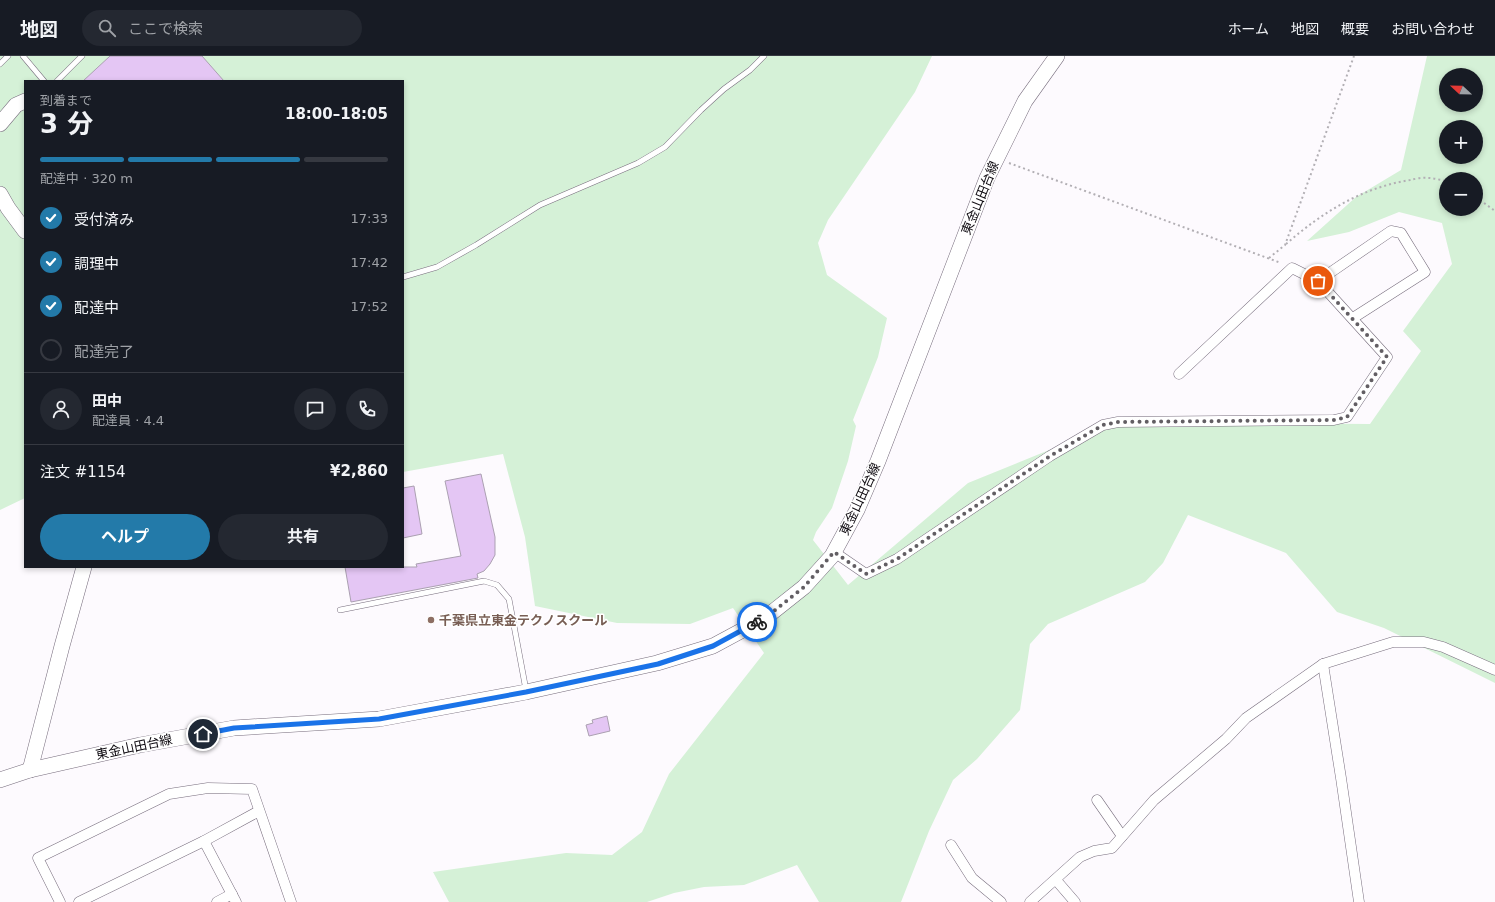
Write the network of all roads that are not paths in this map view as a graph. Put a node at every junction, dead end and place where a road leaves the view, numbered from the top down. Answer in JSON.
{"nodes":[{"id":1,"x":8,"y":56,"type":"edge"},
{"id":2,"x":22,"y":56,"type":"edge"},
{"id":3,"x":82,"y":56,"type":"edge"},
{"id":4,"x":764,"y":56,"type":"edge"},
{"id":5,"x":1057,"y":56,"type":"edge"},
{"id":6,"x":0,"y":64,"type":"edge"},
{"id":7,"x":43,"y":80,"type":"edge"},
{"id":8,"x":58,"y":80,"type":"edge"},
{"id":9,"x":24,"y":101,"type":"edge"},
{"id":10,"x":0,"y":124,"type":"edge"},
{"id":11,"x":0,"y":196,"type":"edge"},
{"id":12,"x":24,"y":230,"type":"edge"},
{"id":13,"x":404,"y":277,"type":"edge"},
{"id":14,"x":1318,"y":281,"type":"junction"},
{"id":15,"x":1353,"y":318,"type":"junction"},
{"id":16,"x":1179,"y":374,"type":"dead end"},
{"id":17,"x":834,"y":552,"type":"junction"},
{"id":18,"x":84,"y":568,"type":"edge"},
{"id":19,"x":340,"y":610,"type":"dead end"},
{"id":20,"x":1323,"y":664,"type":"junction"},
{"id":21,"x":1495,"y":670,"type":"edge"},
{"id":22,"x":526,"y":692,"type":"junction"},
{"id":23,"x":30,"y":770,"type":"junction"},
{"id":24,"x":0,"y":780,"type":"edge"},
{"id":25,"x":1097,"y":800,"type":"dead end"},
{"id":26,"x":259,"y":810,"type":"junction"},
{"id":27,"x":1122,"y":836,"type":"junction"},
{"id":28,"x":204,"y":841,"type":"junction"},
{"id":29,"x":952,"y":845,"type":"dead end"},
{"id":30,"x":1056,"y":880,"type":"junction"},
{"id":31,"x":234,"y":898,"type":"edge"},
{"id":32,"x":60,"y":902,"type":"edge"},
{"id":33,"x":79,"y":902,"type":"edge"},
{"id":34,"x":217,"y":902,"type":"edge"},
{"id":35,"x":291,"y":902,"type":"edge"},
{"id":36,"x":1001,"y":902,"type":"edge"},
{"id":37,"x":1030,"y":902,"type":"edge"},
{"id":38,"x":1075,"y":902,"type":"edge"},
{"id":39,"x":1359,"y":902,"type":"edge"}],
"edges":[{"from":1,"to":6,"type":"lane"},
{"from":2,"to":7,"type":"lane"},
{"from":3,"to":8,"type":"lane"},
{"from":4,"to":13,"type":"lane"},
{"from":5,"to":17,"type":"main road","name":"東金山田台線"},
{"from":9,"to":10,"type":"main road"},
{"from":11,"to":12,"type":"main road"},
{"from":14,"to":15,"type":"street"},
{"from":14,"to":15,"type":"street"},
{"from":14,"to":16,"type":"street"},
{"from":15,"to":17,"type":"street"},
{"from":17,"to":22,"type":"main road","name":"東金山田台線"},
{"from":18,"to":23,"type":"main road"},
{"from":19,"to":22,"type":"lane"},
{"from":20,"to":21,"type":"street"},
{"from":20,"to":27,"type":"street"},
{"from":20,"to":39,"type":"street"},
{"from":22,"to":23,"type":"main road","name":"東金山田台線"},
{"from":23,"to":24,"type":"main road","name":"東金山田台線"},
{"from":25,"to":27,"type":"street"},
{"from":26,"to":28,"type":"street"},
{"from":26,"to":32,"type":"street"},
{"from":26,"to":35,"type":"street"},
{"from":27,"to":30,"type":"street"},
{"from":28,"to":31,"type":"street"},
{"from":28,"to":33,"type":"street"},
{"from":29,"to":36,"type":"street"},
{"from":30,"to":37,"type":"street"},
{"from":30,"to":38,"type":"street"},
{"from":31,"to":34,"type":"street"}]}
